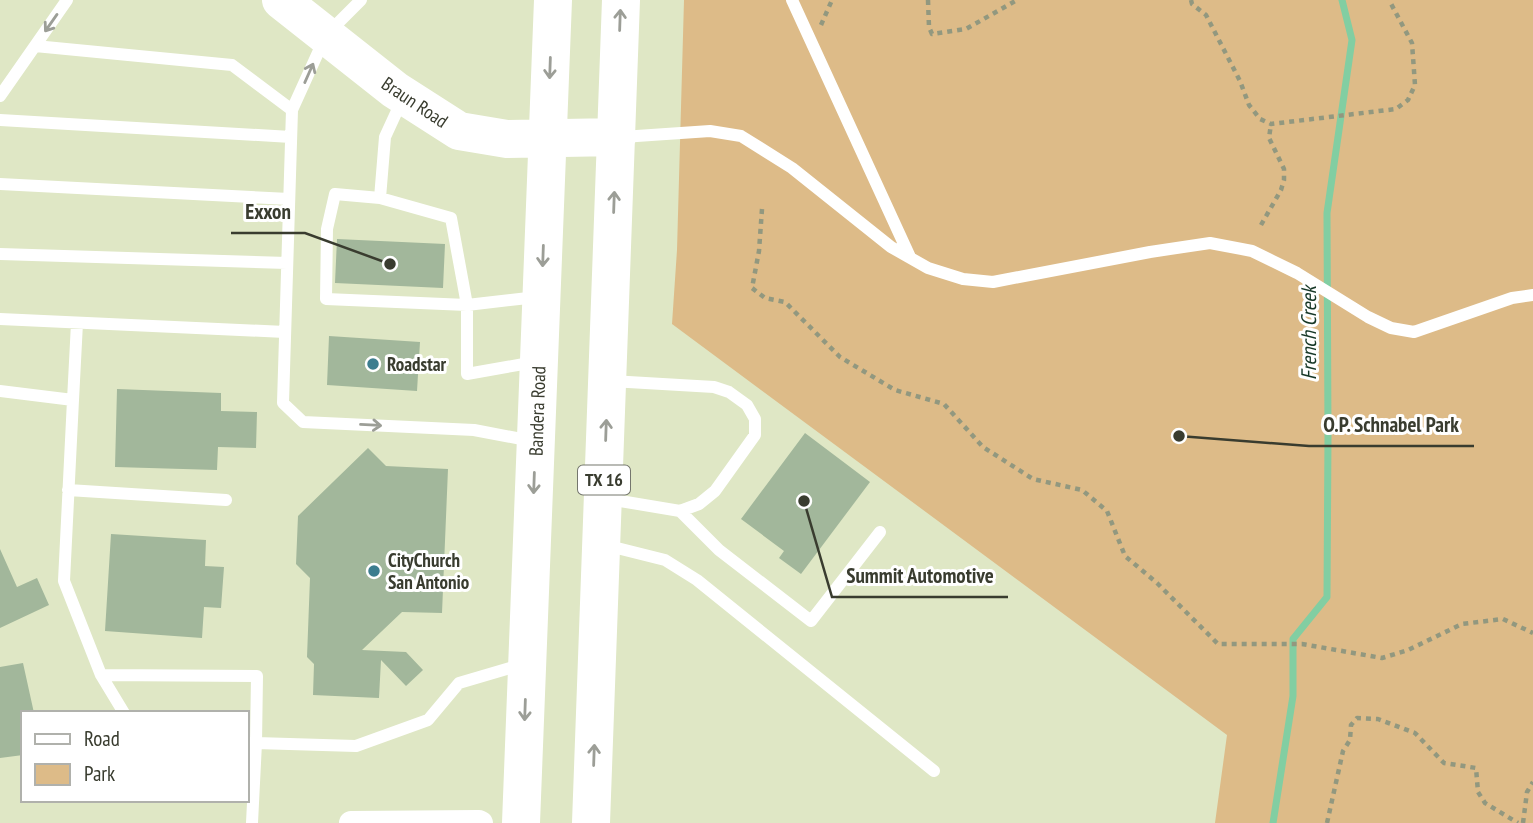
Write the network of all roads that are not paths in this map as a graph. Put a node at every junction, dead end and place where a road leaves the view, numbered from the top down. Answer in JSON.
{"nodes":[{"id":1,"x":67,"y":0,"type":"edge"},
{"id":2,"x":281,"y":0,"type":"edge"},
{"id":3,"x":361,"y":0,"type":"edge"},
{"id":4,"x":553,"y":0,"type":"edge"},
{"id":5,"x":621,"y":0,"type":"edge"},
{"id":6,"x":792,"y":0,"type":"edge"},
{"id":7,"x":326,"y":35,"type":"junction"},
{"id":8,"x":34,"y":47,"type":"junction"},
{"id":9,"x":0,"y":96,"type":"edge"},
{"id":10,"x":404,"y":96,"type":"junction"},
{"id":11,"x":292,"y":110,"type":"junction"},
{"id":12,"x":0,"y":120,"type":"edge"},
{"id":13,"x":291,"y":136,"type":"junction"},
{"id":14,"x":617,"y":137,"type":"junction"},
{"id":15,"x":547,"y":138,"type":"junction"},
{"id":16,"x":0,"y":184,"type":"edge"},
{"id":17,"x":380,"y":198,"type":"junction"},
{"id":18,"x":289,"y":199,"type":"junction"},
{"id":19,"x":0,"y":254,"type":"edge"},
{"id":20,"x":910,"y":258,"type":"junction"},
{"id":21,"x":287,"y":262,"type":"junction"},
{"id":22,"x":1533,"y":295,"type":"edge"},
{"id":23,"x":541,"y":297,"type":"junction"},
{"id":24,"x":467,"y":305,"type":"junction"},
{"id":25,"x":0,"y":319,"type":"edge"},
{"id":26,"x":77,"y":323,"type":"junction"},
{"id":27,"x":285,"y":332,"type":"junction"},
{"id":28,"x":538,"y":361,"type":"junction"},
{"id":29,"x":607,"y":381,"type":"junction"},
{"id":30,"x":0,"y":391,"type":"edge"},
{"id":31,"x":73,"y":400,"type":"junction"},
{"id":32,"x":536,"y":442,"type":"junction"},
{"id":33,"x":68,"y":490,"type":"junction"},
{"id":34,"x":603,"y":498,"type":"junction"},
{"id":35,"x":226,"y":500,"type":"dead end"},
{"id":36,"x":680,"y":511,"type":"junction"},
{"id":37,"x":880,"y":532,"type":"dead end"},
{"id":38,"x":601,"y":544,"type":"junction"},
{"id":39,"x":527,"y":663,"type":"junction"},
{"id":40,"x":101,"y":675,"type":"junction"},
{"id":41,"x":123,"y":711,"type":"edge"},
{"id":42,"x":251,"y":743,"type":"edge"},
{"id":43,"x":934,"y":771,"type":"dead end"},
{"id":44,"x":252,"y":823,"type":"edge"},
{"id":45,"x":351,"y":823,"type":"edge"},
{"id":46,"x":481,"y":823,"type":"edge"},
{"id":47,"x":521,"y":823,"type":"edge"},
{"id":48,"x":591,"y":823,"type":"edge"}],
"edges":[{"from":1,"to":8,"type":"lane","one_way":true},
{"from":2,"to":7,"type":"main road","name":"Braun Road"},
{"from":3,"to":7,"type":"lane"},
{"from":4,"to":15,"type":"main road","name":"Bandera Road","one_way":true},
{"from":14,"to":5,"type":"main road","number":"TX 16","one_way":true},
{"from":6,"to":20,"type":"lane"},
{"from":7,"to":10,"type":"main road","name":"Braun Road"},
{"from":11,"to":7,"type":"lane","one_way":true},
{"from":8,"to":9,"type":"lane"},
{"from":8,"to":11,"type":"lane"},
{"from":10,"to":15,"type":"main road","name":"Braun Road"},
{"from":10,"to":17,"type":"lane"},
{"from":11,"to":13,"type":"lane"},
{"from":12,"to":13,"type":"lane"},
{"from":13,"to":18,"type":"lane"},
{"from":14,"to":15,"type":"main road","name":"Braun Road"},
{"from":14,"to":20,"type":"lane"},
{"from":29,"to":14,"type":"main road","number":"TX 16","one_way":true},
{"from":15,"to":23,"type":"main road","name":"Bandera Road","one_way":true},
{"from":16,"to":18,"type":"lane"},
{"from":17,"to":24,"type":"lane"},
{"from":17,"to":24,"type":"lane"},
{"from":18,"to":21,"type":"lane"},
{"from":19,"to":21,"type":"lane"},
{"from":20,"to":22,"type":"lane"},
{"from":21,"to":27,"type":"lane"},
{"from":23,"to":24,"type":"lane"},
{"from":23,"to":28,"type":"main road","name":"Bandera Road"},
{"from":24,"to":28,"type":"lane"},
{"from":25,"to":26,"type":"lane"},
{"from":26,"to":27,"type":"lane"},
{"from":26,"to":31,"type":"lane"},
{"from":27,"to":32,"type":"lane","one_way":true},
{"from":28,"to":32,"type":"main road","name":"Bandera Road"},
{"from":34,"to":29,"type":"main road","number":"TX 16","one_way":true},
{"from":29,"to":36,"type":"lane"},
{"from":30,"to":31,"type":"lane"},
{"from":31,"to":33,"type":"lane"},
{"from":32,"to":39,"type":"main road","name":"Bandera Road","one_way":true},
{"from":33,"to":35,"type":"lane"},
{"from":33,"to":40,"type":"lane"},
{"from":34,"to":36,"type":"lane"},
{"from":34,"to":38,"type":"main road","number":"TX 16"},
{"from":36,"to":37,"type":"lane"},
{"from":38,"to":43,"type":"lane"},
{"from":48,"to":38,"type":"main road","number":"TX 16","one_way":true},
{"from":39,"to":42,"type":"lane"},
{"from":39,"to":47,"type":"main road","name":"Bandera Road","one_way":true},
{"from":40,"to":41,"type":"lane"},
{"from":40,"to":42,"type":"lane"},
{"from":42,"to":44,"type":"lane"},
{"from":45,"to":46,"type":"street"}]}
